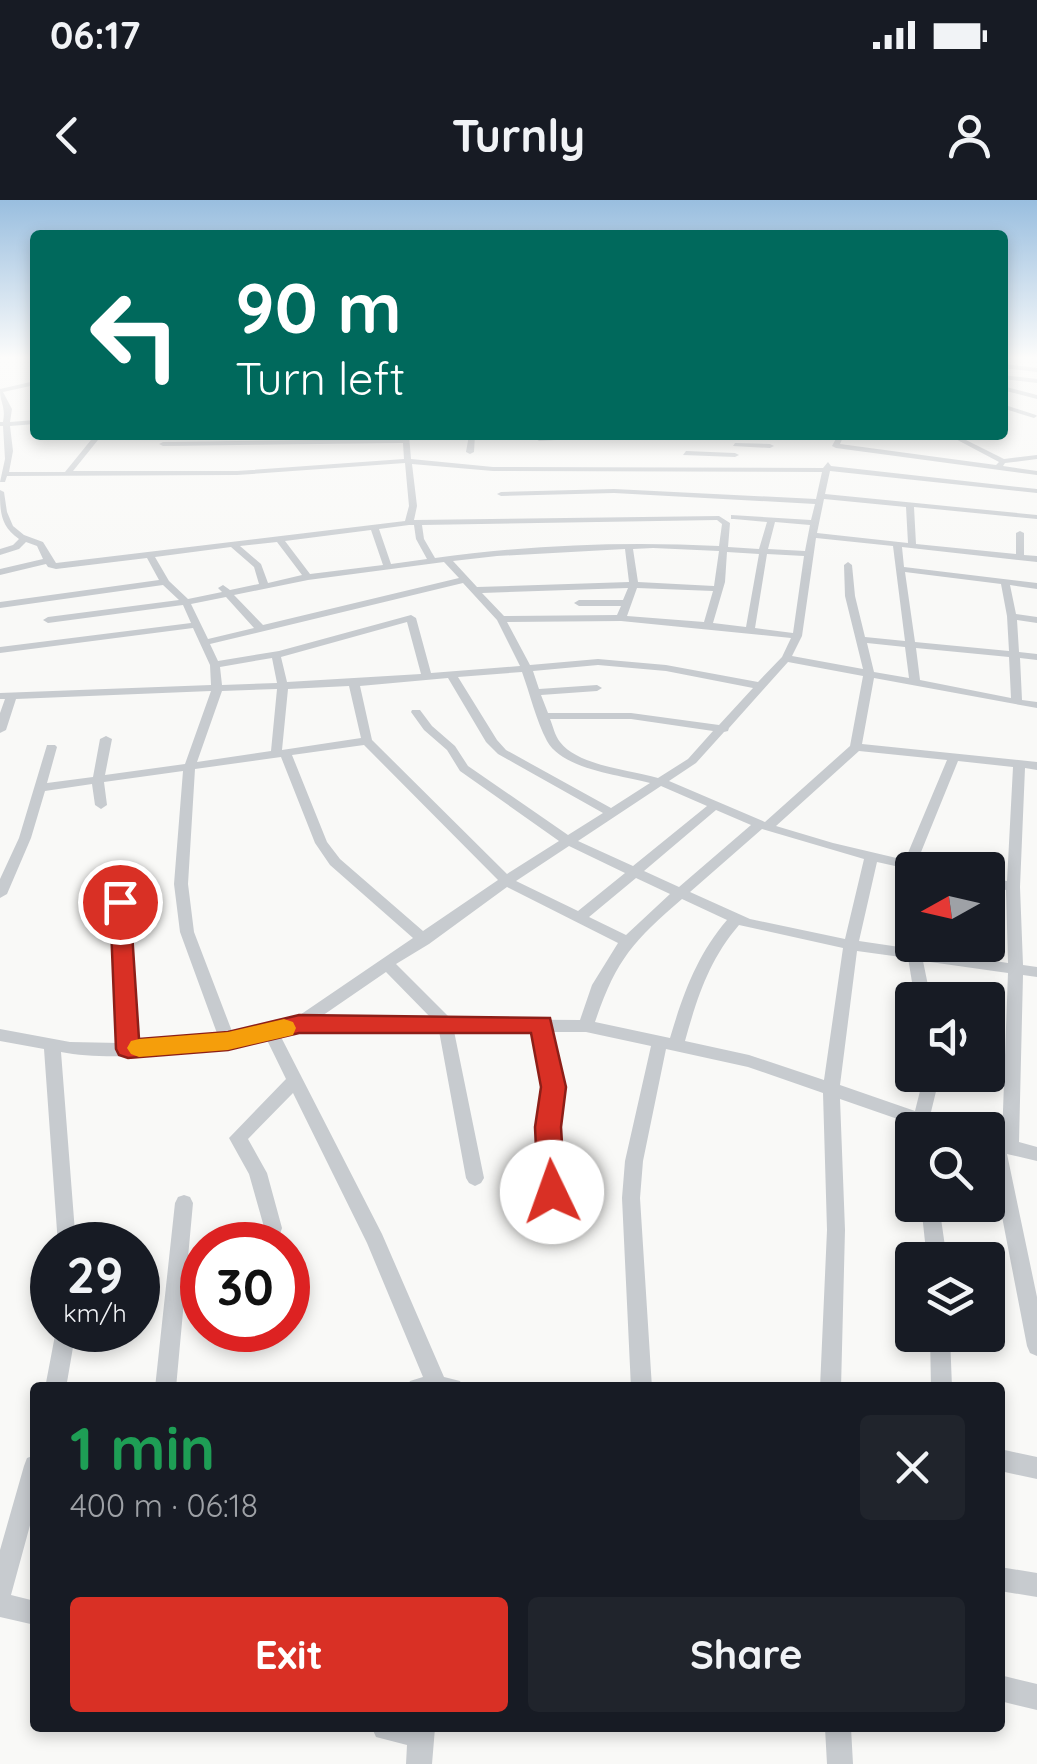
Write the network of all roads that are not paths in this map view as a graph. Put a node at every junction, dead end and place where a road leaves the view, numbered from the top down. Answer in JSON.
{"nodes":[{"id":1,"x":1,"y":429,"type":"edge"},
{"id":2,"x":94,"y":440,"type":"edge"},
{"id":3,"x":309,"y":440,"type":"edge"},
{"id":4,"x":406,"y":440,"type":"edge"},
{"id":5,"x":471,"y":440,"type":"edge"},
{"id":6,"x":539,"y":440,"type":"edge"},
{"id":7,"x":618,"y":440,"type":"edge"},
{"id":8,"x":734,"y":440,"type":"edge"},
{"id":9,"x":839,"y":440,"type":"edge"},
{"id":10,"x":958,"y":440,"type":"edge"},
{"id":11,"x":163,"y":443,"type":"edge"},
{"id":12,"x":770,"y":446,"type":"dead end"},
{"id":13,"x":836,"y":446,"type":"junction"},
{"id":14,"x":470,"y":452,"type":"dead end"},
{"id":15,"x":686,"y":453,"type":"dead end"},
{"id":16,"x":735,"y":455,"type":"junction"},
{"id":17,"x":769,"y":456,"type":"dead end"},
{"id":18,"x":1037,"y":457,"type":"edge"},
{"id":19,"x":408,"y":461,"type":"junction"},
{"id":20,"x":157,"y":462,"type":"dead end"},
{"id":21,"x":1000,"y":465,"type":"junction"},
{"id":22,"x":544,"y":467,"type":"junction"},
{"id":23,"x":630,"y":467,"type":"junction"},
{"id":24,"x":732,"y":468,"type":"junction"},
{"id":25,"x":493,"y":469,"type":"junction"},
{"id":26,"x":768,"y":469,"type":"junction"},
{"id":27,"x":826,"y":469,"type":"junction"},
{"id":28,"x":149,"y":472,"type":"junction"},
{"id":29,"x":68,"y":473,"type":"junction"},
{"id":30,"x":1037,"y":473,"type":"edge"},
{"id":31,"x":5,"y":474,"type":"junction"},
{"id":32,"x":0,"y":486,"type":"edge"},
{"id":33,"x":998,"y":486,"type":"junction"},
{"id":34,"x":1037,"y":491,"type":"edge"},
{"id":35,"x":502,"y":494,"type":"junction"},
{"id":36,"x":820,"y":499,"type":"junction"},
{"id":37,"x":910,"y":504,"type":"junction"},
{"id":38,"x":682,"y":517,"type":"junction"},
{"id":39,"x":734,"y":517,"type":"dead end"},
{"id":40,"x":642,"y":518,"type":"junction"},
{"id":41,"x":1037,"y":518,"type":"edge"},
{"id":42,"x":772,"y":519,"type":"junction"},
{"id":43,"x":511,"y":521,"type":"junction"},
{"id":44,"x":413,"y":523,"type":"junction"},
{"id":45,"x":815,"y":523,"type":"junction"},
{"id":46,"x":4,"y":524,"type":"edge"},
{"id":47,"x":374,"y":526,"type":"junction"},
{"id":48,"x":812,"y":534,"type":"junction"},
{"id":49,"x":1020,"y":534,"type":"dead end"},
{"id":50,"x":279,"y":538,"type":"junction"},
{"id":51,"x":22,"y":540,"type":"junction"},
{"id":52,"x":232,"y":544,"type":"junction"},
{"id":53,"x":897,"y":544,"type":"junction"},
{"id":54,"x":653,"y":545,"type":"junction"},
{"id":55,"x":680,"y":546,"type":"junction"},
{"id":56,"x":912,"y":546,"type":"junction"},
{"id":57,"x":629,"y":547,"type":"junction"},
{"id":58,"x":722,"y":548,"type":"junction"},
{"id":59,"x":764,"y":551,"type":"junction"},
{"id":60,"x":0,"y":552,"type":"edge"},
{"id":61,"x":807,"y":554,"type":"junction"},
{"id":62,"x":150,"y":555,"type":"junction"},
{"id":63,"x":1020,"y":558,"type":"junction"},
{"id":64,"x":446,"y":559,"type":"junction"},
{"id":65,"x":1037,"y":559,"type":"edge"},
{"id":66,"x":432,"y":560,"type":"junction"},
{"id":67,"x":53,"y":563,"type":"junction"},
{"id":68,"x":848,"y":565,"type":"dead end"},
{"id":69,"x":387,"y":566,"type":"junction"},
{"id":70,"x":901,"y":570,"type":"junction"},
{"id":71,"x":0,"y":572,"type":"edge"},
{"id":72,"x":308,"y":577,"type":"junction"},
{"id":73,"x":58,"y":578,"type":"dead end"},
{"id":74,"x":466,"y":579,"type":"junction"},
{"id":75,"x":165,"y":582,"type":"junction"},
{"id":76,"x":1005,"y":583,"type":"junction"},
{"id":77,"x":264,"y":585,"type":"junction"},
{"id":78,"x":634,"y":585,"type":"junction"},
{"id":79,"x":1037,"y":586,"type":"edge"},
{"id":80,"x":224,"y":589,"type":"junction"},
{"id":81,"x":718,"y":589,"type":"junction"},
{"id":82,"x":476,"y":590,"type":"junction"},
{"id":83,"x":186,"y":602,"type":"junction"},
{"id":84,"x":579,"y":603,"type":"dead end"},
{"id":85,"x":627,"y":603,"type":"junction"},
{"id":86,"x":0,"y":605,"type":"edge"},
{"id":87,"x":1012,"y":616,"type":"junction"},
{"id":88,"x":621,"y":618,"type":"junction"},
{"id":89,"x":501,"y":619,"type":"junction"},
{"id":90,"x":48,"y":620,"type":"dead end"},
{"id":91,"x":1037,"y":620,"type":"edge"},
{"id":92,"x":198,"y":625,"type":"junction"},
{"id":93,"x":708,"y":626,"type":"junction"},
{"id":94,"x":261,"y":629,"type":"junction"},
{"id":95,"x":750,"y":630,"type":"junction"},
{"id":96,"x":797,"y":636,"type":"junction"},
{"id":97,"x":862,"y":640,"type":"junction"},
{"id":98,"x":207,"y":642,"type":"junction"},
{"id":99,"x":911,"y":644,"type":"junction"},
{"id":100,"x":962,"y":648,"type":"junction"},
{"id":101,"x":0,"y":650,"type":"edge"},
{"id":102,"x":1012,"y":654,"type":"junction"},
{"id":103,"x":276,"y":655,"type":"junction"},
{"id":104,"x":1037,"y":657,"type":"edge"},
{"id":105,"x":786,"y":658,"type":"junction"},
{"id":106,"x":965,"y":662,"type":"dead end"},
{"id":107,"x":215,"y":665,"type":"junction"},
{"id":108,"x":526,"y":667,"type":"junction"},
{"id":109,"x":450,"y":673,"type":"junction"},
{"id":110,"x":869,"y":674,"type":"junction"},
{"id":111,"x":426,"y":675,"type":"junction"},
{"id":112,"x":354,"y":683,"type":"junction"},
{"id":113,"x":915,"y":684,"type":"junction"},
{"id":114,"x":761,"y":686,"type":"junction"},
{"id":115,"x":283,"y":687,"type":"junction"},
{"id":116,"x":597,"y":688,"type":"dead end"},
{"id":117,"x":218,"y":690,"type":"junction"},
{"id":118,"x":535,"y":692,"type":"junction"},
{"id":119,"x":6,"y":696,"type":"edge"},
{"id":120,"x":1016,"y":702,"type":"junction"},
{"id":121,"x":1037,"y":705,"type":"edge"},
{"id":122,"x":416,"y":712,"type":"dead end"},
{"id":123,"x":544,"y":716,"type":"junction"},
{"id":124,"x":724,"y":729,"type":"junction"},
{"id":125,"x":0,"y":730,"type":"edge"},
{"id":126,"x":106,"y":739,"type":"dead end"},
{"id":127,"x":367,"y":740,"type":"junction"},
{"id":128,"x":51,"y":746,"type":"dead end"},
{"id":129,"x":856,"y":746,"type":"junction"},
{"id":130,"x":280,"y":754,"type":"junction"},
{"id":131,"x":954,"y":757,"type":"junction"},
{"id":132,"x":1019,"y":764,"type":"junction"},
{"id":133,"x":1037,"y":766,"type":"edge"},
{"id":134,"x":189,"y":768,"type":"junction"},
{"id":135,"x":98,"y":780,"type":"junction"},
{"id":136,"x":660,"y":782,"type":"junction"},
{"id":137,"x":40,"y":788,"type":"junction"},
{"id":138,"x":102,"y":805,"type":"dead end"},
{"id":139,"x":715,"y":806,"type":"junction"},
{"id":140,"x":612,"y":813,"type":"junction"},
{"id":141,"x":764,"y":826,"type":"junction"},
{"id":142,"x":568,"y":841,"type":"junction"},
{"id":143,"x":914,"y":852,"type":"edge"},
{"id":144,"x":871,"y":858,"type":"junction"},
{"id":145,"x":895,"y":863,"type":"edge"},
{"id":146,"x":632,"y":872,"type":"junction"},
{"id":147,"x":506,"y":881,"type":"junction"},
{"id":148,"x":1005,"y":886,"type":"edge"},
{"id":149,"x":1012,"y":887,"type":"junction"},
{"id":150,"x":124,"y":891,"type":"dead end"},
{"id":151,"x":0,"y":894,"type":"edge"},
{"id":152,"x":681,"y":895,"type":"junction"},
{"id":153,"x":580,"y":918,"type":"junction"},
{"id":154,"x":736,"y":919,"type":"junction"},
{"id":155,"x":424,"y":940,"type":"junction"},
{"id":156,"x":628,"y":942,"type":"junction"},
{"id":157,"x":850,"y":945,"type":"junction"},
{"id":158,"x":895,"y":951,"type":"edge"},
{"id":159,"x":972,"y":962,"type":"edge"},
{"id":160,"x":388,"y":965,"type":"junction"},
{"id":161,"x":1016,"y":968,"type":"junction"},
{"id":162,"x":1037,"y":972,"type":"edge"},
{"id":163,"x":445,"y":1023,"type":"junction"},
{"id":164,"x":299,"y":1024,"type":"junction"},
{"id":165,"x":542,"y":1024,"type":"junction"},
{"id":166,"x":586,"y":1026,"type":"junction"},
{"id":167,"x":270,"y":1033,"type":"junction"},
{"id":168,"x":0,"y":1035,"type":"edge"},
{"id":169,"x":228,"y":1041,"type":"junction"},
{"id":170,"x":668,"y":1042,"type":"junction"},
{"id":171,"x":52,"y":1044,"type":"junction"},
{"id":172,"x":128,"y":1049,"type":"junction"},
{"id":173,"x":295,"y":1080,"type":"junction"},
{"id":174,"x":832,"y":1092,"type":"junction"},
{"id":175,"x":1001,"y":1112,"type":"edge"},
{"id":176,"x":895,"y":1116,"type":"edge"},
{"id":177,"x":1005,"y":1146,"type":"edge"},
{"id":178,"x":1037,"y":1154,"type":"edge"},
{"id":179,"x":475,"y":1178,"type":"dead end"},
{"id":180,"x":1005,"y":1180,"type":"edge"},
{"id":181,"x":184,"y":1203,"type":"dead end"},
{"id":182,"x":66,"y":1222,"type":"edge"},
{"id":183,"x":271,"y":1222,"type":"edge"},
{"id":184,"x":554,"y":1224,"type":"dead end"},
{"id":185,"x":1037,"y":1346,"type":"edge"},
{"id":186,"x":62,"y":1352,"type":"edge"},
{"id":187,"x":941,"y":1352,"type":"edge"},
{"id":188,"x":56,"y":1382,"type":"edge"},
{"id":189,"x":166,"y":1382,"type":"edge"},
{"id":190,"x":435,"y":1382,"type":"edge"},
{"id":191,"x":642,"y":1382,"type":"edge"},
{"id":192,"x":830,"y":1382,"type":"edge"},
{"id":193,"x":942,"y":1382,"type":"edge"},
{"id":194,"x":1005,"y":1461,"type":"edge"},
{"id":195,"x":1037,"y":1468,"type":"edge"},
{"id":196,"x":30,"y":1484,"type":"edge"},
{"id":197,"x":1005,"y":1580,"type":"edge"},
{"id":198,"x":1037,"y":1584,"type":"edge"},
{"id":199,"x":0,"y":1592,"type":"edge"},
{"id":200,"x":0,"y":1605,"type":"edge"},
{"id":201,"x":30,"y":1612,"type":"edge"},
{"id":202,"x":1005,"y":1689,"type":"edge"},
{"id":203,"x":1037,"y":1698,"type":"edge"},
{"id":204,"x":422,"y":1732,"type":"edge"},
{"id":205,"x":838,"y":1732,"type":"edge"},
{"id":206,"x":419,"y":1764,"type":"edge"},
{"id":207,"x":840,"y":1764,"type":"edge"}],
"edges":[{"from":1,"to":31,"type":"street"},
{"from":2,"to":29,"type":"street"},
{"from":3,"to":11,"type":"street"},
{"from":4,"to":19,"type":"street"},
{"from":5,"to":14,"type":"street"},
{"from":6,"to":22,"type":"street"},
{"from":7,"to":23,"type":"street"},
{"from":8,"to":12,"type":"street"},
{"from":8,"to":16,"type":"street"},
{"from":9,"to":13,"type":"street"},
{"from":10,"to":21,"type":"street"},
{"from":13,"to":21,"type":"street"},
{"from":13,"to":27,"type":"street"},
{"from":15,"to":16,"type":"street"},
{"from":16,"to":24,"type":"street"},
{"from":17,"to":26,"type":"street"},
{"from":18,"to":21,"type":"street"},
{"from":19,"to":25,"type":"street"},
{"from":19,"to":28,"type":"street"},
{"from":19,"to":44,"type":"street"},
{"from":20,"to":28,"type":"street"},
{"from":21,"to":30,"type":"street"},
{"from":21,"to":33,"type":"street"},
{"from":22,"to":23,"type":"street"},
{"from":22,"to":25,"type":"street"},
{"from":23,"to":24,"type":"street"},
{"from":24,"to":26,"type":"street"},
{"from":25,"to":35,"type":"street"},
{"from":26,"to":27,"type":"street"},
{"from":27,"to":33,"type":"street"},
{"from":27,"to":36,"type":"street"},
{"from":28,"to":29,"type":"street"},
{"from":29,"to":31,"type":"street"},
{"from":31,"to":32,"type":"street"},
{"from":32,"to":46,"type":"street"},
{"from":33,"to":34,"type":"street"},
{"from":35,"to":36,"type":"street"},
{"from":35,"to":43,"type":"street"},
{"from":36,"to":37,"type":"street"},
{"from":36,"to":45,"type":"street"},
{"from":37,"to":41,"type":"street"},
{"from":37,"to":56,"type":"street"},
{"from":38,"to":40,"type":"street"},
{"from":38,"to":55,"type":"street"},
{"from":38,"to":58,"type":"street"},
{"from":39,"to":42,"type":"street"},
{"from":40,"to":43,"type":"street"},
{"from":40,"to":54,"type":"street"},
{"from":42,"to":45,"type":"street"},
{"from":42,"to":59,"type":"street"},
{"from":43,"to":44,"type":"street"},
{"from":44,"to":47,"type":"street"},
{"from":44,"to":66,"type":"street"},
{"from":45,"to":48,"type":"street"},
{"from":46,"to":51,"type":"street"},
{"from":47,"to":50,"type":"street"},
{"from":47,"to":69,"type":"street"},
{"from":48,"to":53,"type":"street"},
{"from":48,"to":61,"type":"street"},
{"from":49,"to":63,"type":"street"},
{"from":50,"to":52,"type":"street"},
{"from":50,"to":72,"type":"street"},
{"from":51,"to":60,"type":"street"},
{"from":51,"to":67,"type":"street"},
{"from":52,"to":62,"type":"street"},
{"from":52,"to":77,"type":"street"},
{"from":53,"to":56,"type":"street"},
{"from":53,"to":70,"type":"street"},
{"from":54,"to":55,"type":"street"},
{"from":54,"to":57,"type":"street"},
{"from":55,"to":58,"type":"street"},
{"from":56,"to":63,"type":"street"},
{"from":57,"to":64,"type":"street"},
{"from":57,"to":78,"type":"street"},
{"from":58,"to":59,"type":"street"},
{"from":58,"to":81,"type":"street"},
{"from":59,"to":61,"type":"street"},
{"from":59,"to":95,"type":"street"},
{"from":61,"to":96,"type":"street"},
{"from":62,"to":67,"type":"street"},
{"from":62,"to":75,"type":"street"},
{"from":63,"to":65,"type":"street"},
{"from":64,"to":66,"type":"street"},
{"from":64,"to":74,"type":"street"},
{"from":66,"to":69,"type":"street"},
{"from":67,"to":71,"type":"street"},
{"from":67,"to":73,"type":"street"},
{"from":68,"to":97,"type":"street"},
{"from":69,"to":72,"type":"street"},
{"from":70,"to":76,"type":"street"},
{"from":70,"to":99,"type":"street"},
{"from":72,"to":77,"type":"street"},
{"from":74,"to":82,"type":"street"},
{"from":74,"to":94,"type":"street"},
{"from":75,"to":83,"type":"street"},
{"from":75,"to":86,"type":"street"},
{"from":76,"to":79,"type":"street"},
{"from":76,"to":87,"type":"street"},
{"from":77,"to":80,"type":"street"},
{"from":78,"to":81,"type":"street"},
{"from":78,"to":82,"type":"street"},
{"from":78,"to":85,"type":"street"},
{"from":80,"to":83,"type":"street"},
{"from":80,"to":94,"type":"street"},
{"from":81,"to":93,"type":"street"},
{"from":82,"to":89,"type":"street"},
{"from":83,"to":90,"type":"street"},
{"from":83,"to":92,"type":"street"},
{"from":84,"to":85,"type":"street"},
{"from":85,"to":88,"type":"street"},
{"from":87,"to":91,"type":"street"},
{"from":87,"to":102,"type":"street"},
{"from":88,"to":89,"type":"street"},
{"from":88,"to":93,"type":"street"},
{"from":89,"to":108,"type":"street"},
{"from":92,"to":98,"type":"street"},
{"from":92,"to":101,"type":"street"},
{"from":93,"to":95,"type":"street"},
{"from":94,"to":98,"type":"street"},
{"from":95,"to":96,"type":"street"},
{"from":96,"to":105,"type":"street"},
{"from":97,"to":99,"type":"street"},
{"from":97,"to":110,"type":"street"},
{"from":98,"to":107,"type":"street"},
{"from":99,"to":100,"type":"street"},
{"from":99,"to":113,"type":"street"},
{"from":100,"to":102,"type":"street"},
{"from":100,"to":106,"type":"street"},
{"from":102,"to":104,"type":"street"},
{"from":102,"to":120,"type":"street"},
{"from":103,"to":107,"type":"street"},
{"from":103,"to":111,"type":"street"},
{"from":103,"to":115,"type":"street"},
{"from":105,"to":110,"type":"street"},
{"from":105,"to":114,"type":"street"},
{"from":107,"to":117,"type":"street"},
{"from":108,"to":109,"type":"street"},
{"from":108,"to":114,"type":"street"},
{"from":108,"to":118,"type":"street"},
{"from":109,"to":111,"type":"street"},
{"from":109,"to":140,"type":"street"},
{"from":110,"to":113,"type":"street"},
{"from":110,"to":129,"type":"street"},
{"from":111,"to":112,"type":"street"},
{"from":112,"to":115,"type":"street"},
{"from":112,"to":127,"type":"street"},
{"from":113,"to":120,"type":"street"},
{"from":114,"to":124,"type":"street"},
{"from":115,"to":117,"type":"street"},
{"from":115,"to":130,"type":"street"},
{"from":116,"to":118,"type":"street"},
{"from":117,"to":119,"type":"street"},
{"from":117,"to":134,"type":"street"},
{"from":118,"to":123,"type":"street"},
{"from":119,"to":125,"type":"street"},
{"from":120,"to":121,"type":"street"},
{"from":122,"to":142,"type":"street"},
{"from":123,"to":124,"type":"street"},
{"from":123,"to":136,"type":"street"},
{"from":124,"to":136,"type":"street"},
{"from":126,"to":135,"type":"street"},
{"from":127,"to":130,"type":"street"},
{"from":127,"to":147,"type":"street"},
{"from":128,"to":137,"type":"street"},
{"from":129,"to":131,"type":"street"},
{"from":129,"to":141,"type":"street"},
{"from":130,"to":134,"type":"street"},
{"from":130,"to":155,"type":"street"},
{"from":131,"to":132,"type":"street"},
{"from":131,"to":143,"type":"street"},
{"from":132,"to":133,"type":"street"},
{"from":132,"to":149,"type":"street"},
{"from":134,"to":135,"type":"street"},
{"from":134,"to":169,"type":"street"},
{"from":135,"to":137,"type":"street"},
{"from":135,"to":138,"type":"street"},
{"from":136,"to":139,"type":"street"},
{"from":136,"to":140,"type":"street"},
{"from":137,"to":151,"type":"street"},
{"from":139,"to":141,"type":"street"},
{"from":139,"to":146,"type":"street"},
{"from":140,"to":142,"type":"street"},
{"from":141,"to":144,"type":"street"},
{"from":141,"to":152,"type":"street"},
{"from":142,"to":146,"type":"street"},
{"from":142,"to":147,"type":"street"},
{"from":144,"to":145,"type":"street"},
{"from":144,"to":157,"type":"street"},
{"from":146,"to":152,"type":"street"},
{"from":146,"to":153,"type":"street"},
{"from":147,"to":153,"type":"street"},
{"from":147,"to":155,"type":"street"},
{"from":148,"to":149,"type":"street"},
{"from":149,"to":161,"type":"street"},
{"from":150,"to":172,"type":"street"},
{"from":152,"to":154,"type":"street"},
{"from":152,"to":156,"type":"street"},
{"from":153,"to":156,"type":"street"},
{"from":154,"to":157,"type":"street"},
{"from":154,"to":170,"type":"street"},
{"from":155,"to":160,"type":"street"},
{"from":156,"to":166,"type":"street"},
{"from":157,"to":158,"type":"street"},
{"from":157,"to":174,"type":"street"},
{"from":159,"to":161,"type":"street"},
{"from":160,"to":163,"type":"street"},
{"from":160,"to":164,"type":"street"},
{"from":161,"to":162,"type":"street"},
{"from":161,"to":175,"type":"street"},
{"from":163,"to":164,"type":"street"},
{"from":163,"to":165,"type":"street"},
{"from":163,"to":179,"type":"street"},
{"from":164,"to":167,"type":"street"},
{"from":165,"to":166,"type":"street"},
{"from":165,"to":184,"type":"street"},
{"from":166,"to":170,"type":"street"},
{"from":167,"to":169,"type":"street"},
{"from":167,"to":173,"type":"street"},
{"from":168,"to":171,"type":"street"},
{"from":169,"to":172,"type":"street"},
{"from":170,"to":174,"type":"street"},
{"from":170,"to":191,"type":"street"},
{"from":171,"to":172,"type":"street"},
{"from":171,"to":182,"type":"street"},
{"from":173,"to":183,"type":"street"},
{"from":173,"to":190,"type":"street"},
{"from":174,"to":176,"type":"street"},
{"from":174,"to":192,"type":"street"},
{"from":177,"to":178,"type":"street"},
{"from":180,"to":185,"type":"street"},
{"from":181,"to":189,"type":"street"},
{"from":186,"to":188,"type":"street"},
{"from":187,"to":193,"type":"street"},
{"from":194,"to":195,"type":"street"},
{"from":196,"to":199,"type":"street"},
{"from":197,"to":198,"type":"street"},
{"from":200,"to":201,"type":"street"},
{"from":202,"to":203,"type":"street"},
{"from":204,"to":206,"type":"street"},
{"from":205,"to":207,"type":"street"}]}
